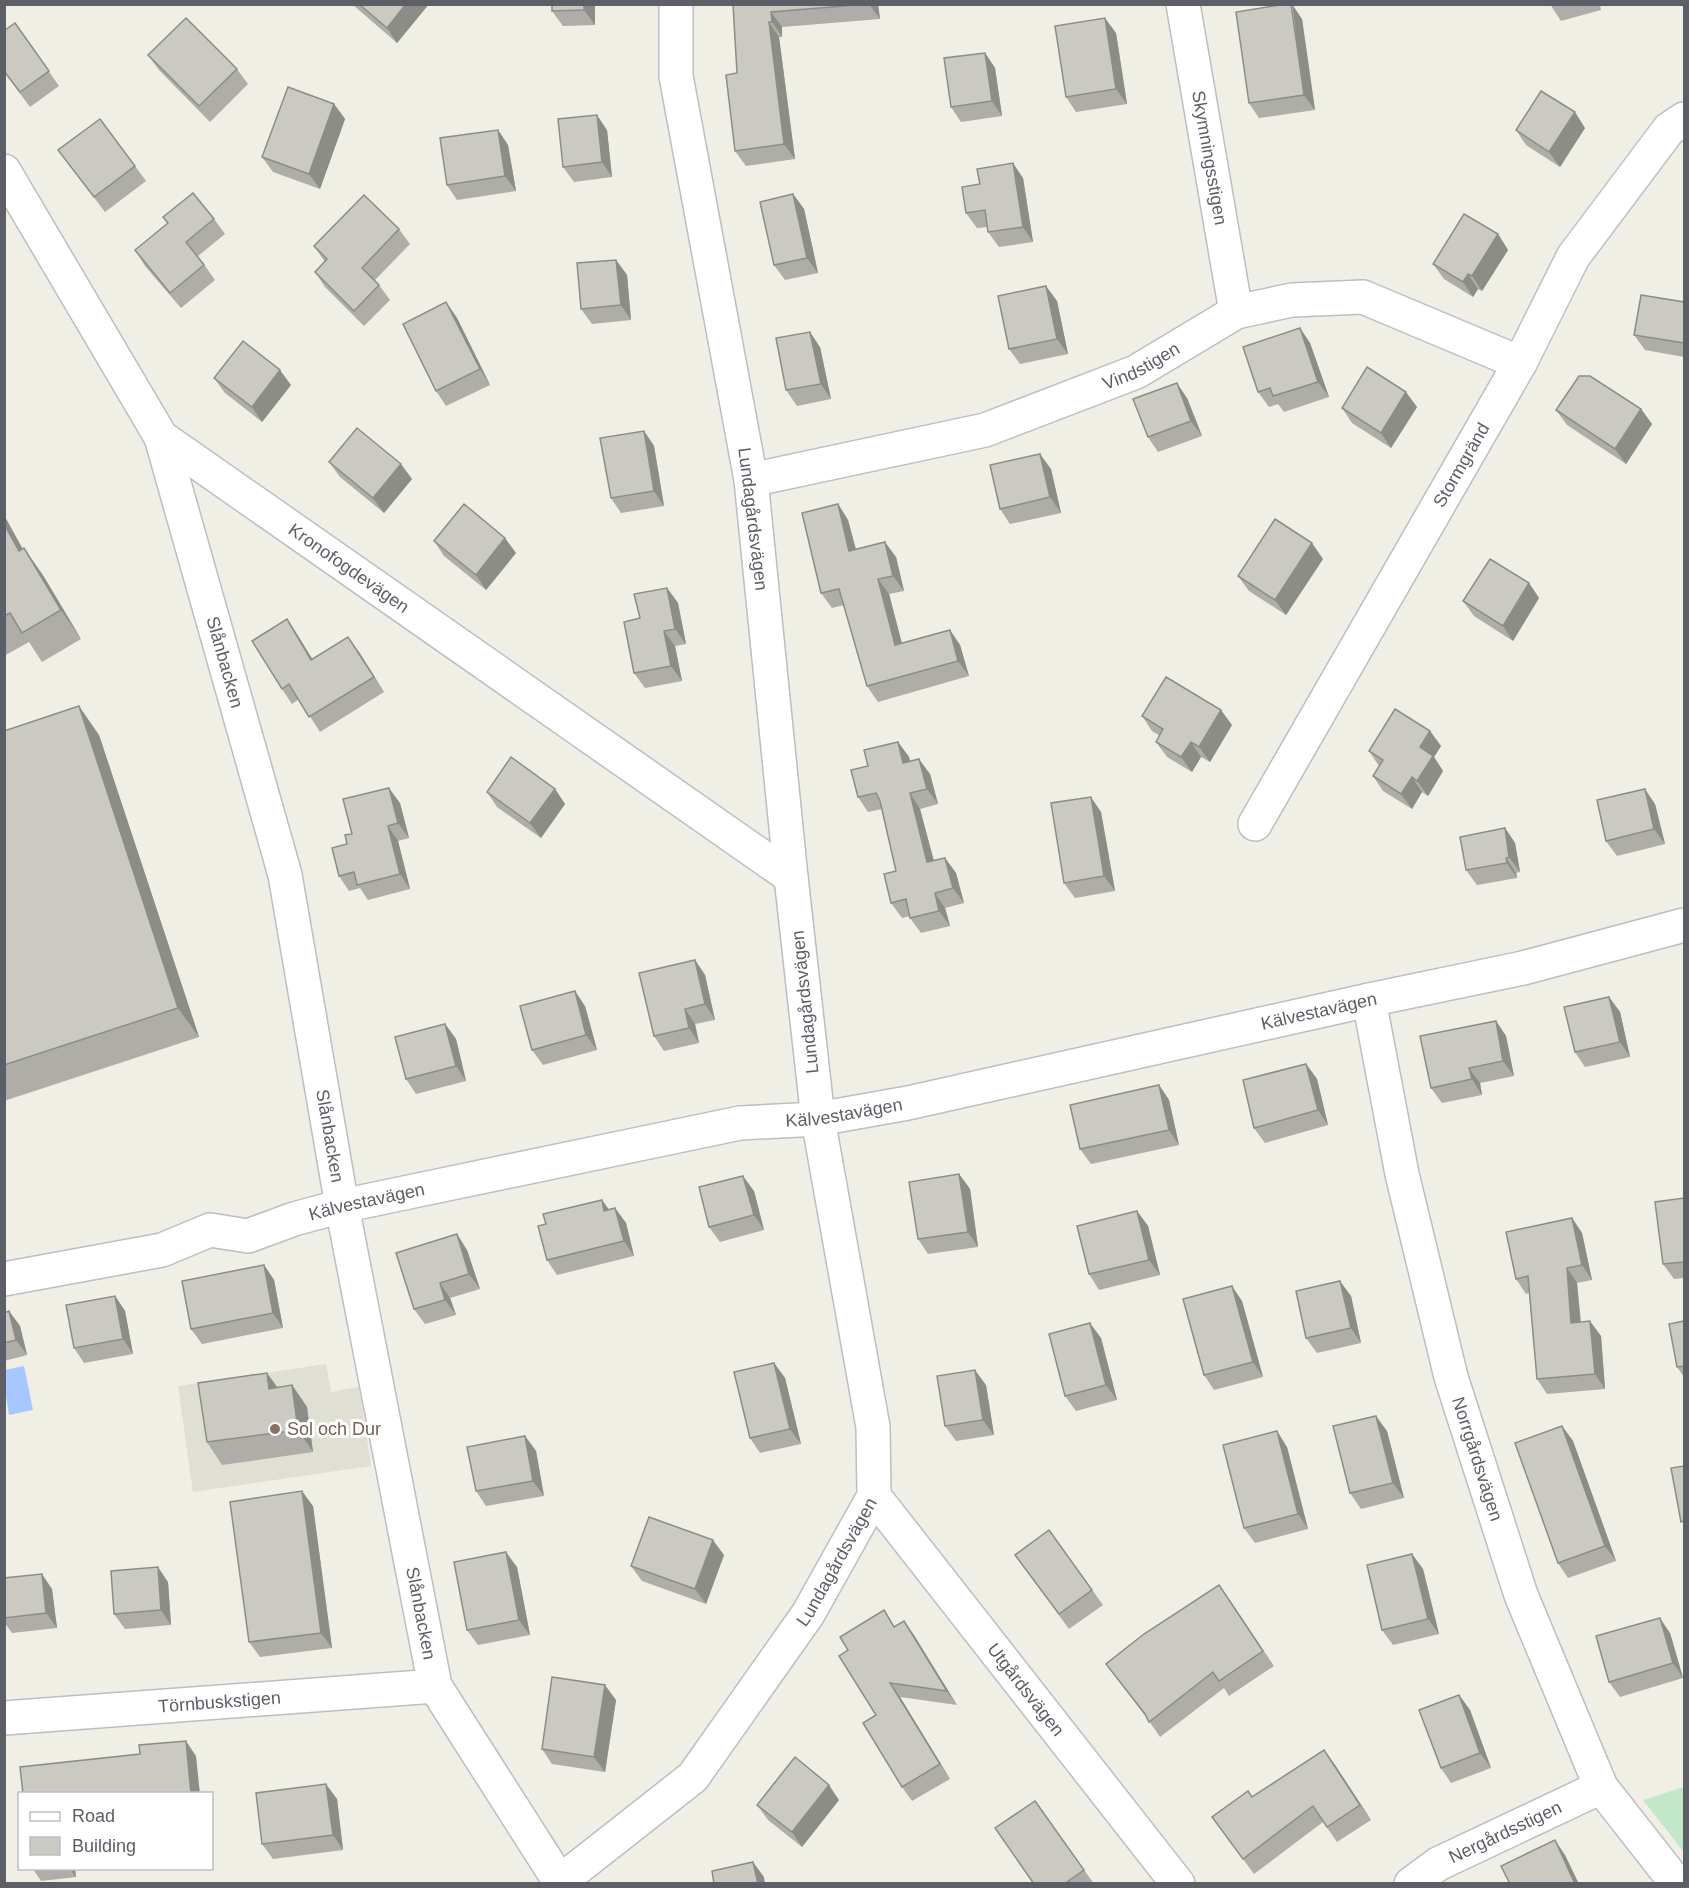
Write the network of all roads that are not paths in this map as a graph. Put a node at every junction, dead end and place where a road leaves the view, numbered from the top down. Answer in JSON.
{"nodes":[{"id":1,"x":676,"y":4,"type":"edge"},
{"id":2,"x":1183,"y":4,"type":"edge"},
{"id":3,"x":1684,"y":119,"type":"edge"},
{"id":4,"x":4,"y":171,"type":"edge"},
{"id":5,"x":1236,"y":312,"type":"junction"},
{"id":6,"x":1520,"y":363,"type":"junction"},
{"id":7,"x":161,"y":437,"type":"junction"},
{"id":8,"x":751,"y":480,"type":"junction"},
{"id":9,"x":1254,"y":824,"type":"dead end"},
{"id":10,"x":791,"y":877,"type":"junction"},
{"id":11,"x":1684,"y":926,"type":"edge"},
{"id":12,"x":1369,"y":1000,"type":"junction"},
{"id":13,"x":818,"y":1119,"type":"junction"},
{"id":14,"x":342,"y":1206,"type":"junction"},
{"id":15,"x":4,"y":1279,"type":"edge"},
{"id":16,"x":874,"y":1496,"type":"junction"},
{"id":17,"x":435,"y":1686,"type":"junction"},
{"id":18,"x":4,"y":1718,"type":"edge"},
{"id":19,"x":1601,"y":1787,"type":"junction"},
{"id":20,"x":559,"y":1883,"type":"edge"},
{"id":21,"x":1179,"y":1884,"type":"edge"},
{"id":22,"x":1412,"y":1884,"type":"edge"},
{"id":23,"x":1677,"y":1884,"type":"edge"}],
"edges":[{"from":1,"to":8,"type":"street","name":"Lundagårdsvägen"},
{"from":2,"to":5,"type":"street","name":"Skymningsstigen"},
{"from":3,"to":6,"type":"street","name":"Stormgränd"},
{"from":4,"to":7,"type":"street","name":"Kronofogdevägen"},
{"from":5,"to":6,"type":"street","name":"Vindstigen"},
{"from":5,"to":8,"type":"street","name":"Vindstigen"},
{"from":6,"to":9,"type":"street","name":"Stormgränd"},
{"from":7,"to":10,"type":"street","name":"Kronofogdevägen"},
{"from":7,"to":14,"type":"street","name":"Slånbacken"},
{"from":8,"to":10,"type":"street","name":"Lundagårdsvägen"},
{"from":10,"to":13,"type":"street","name":"Lundagårdsvägen"},
{"from":11,"to":12,"type":"street","name":"Kälvestavägen"},
{"from":12,"to":13,"type":"street","name":"Kälvestavägen"},
{"from":12,"to":19,"type":"street","name":"Norrgårdsvägen"},
{"from":13,"to":14,"type":"street","name":"Kälvestavägen"},
{"from":13,"to":16,"type":"street","name":"Lundagårdsvägen"},
{"from":14,"to":15,"type":"street","name":"Kälvestavägen"},
{"from":14,"to":17,"type":"street","name":"Slånbacken"},
{"from":16,"to":20,"type":"street","name":"Lundagårdsvägen"},
{"from":16,"to":21,"type":"street","name":"Utgårdsvägen"},
{"from":17,"to":18,"type":"street","name":"Törnbuskstigen"},
{"from":17,"to":20,"type":"street","name":"Slånbacken"},
{"from":19,"to":22,"type":"street","name":"Nergårdsstigen"},
{"from":19,"to":23,"type":"street","name":"Norrgårdsvägen"}]}
